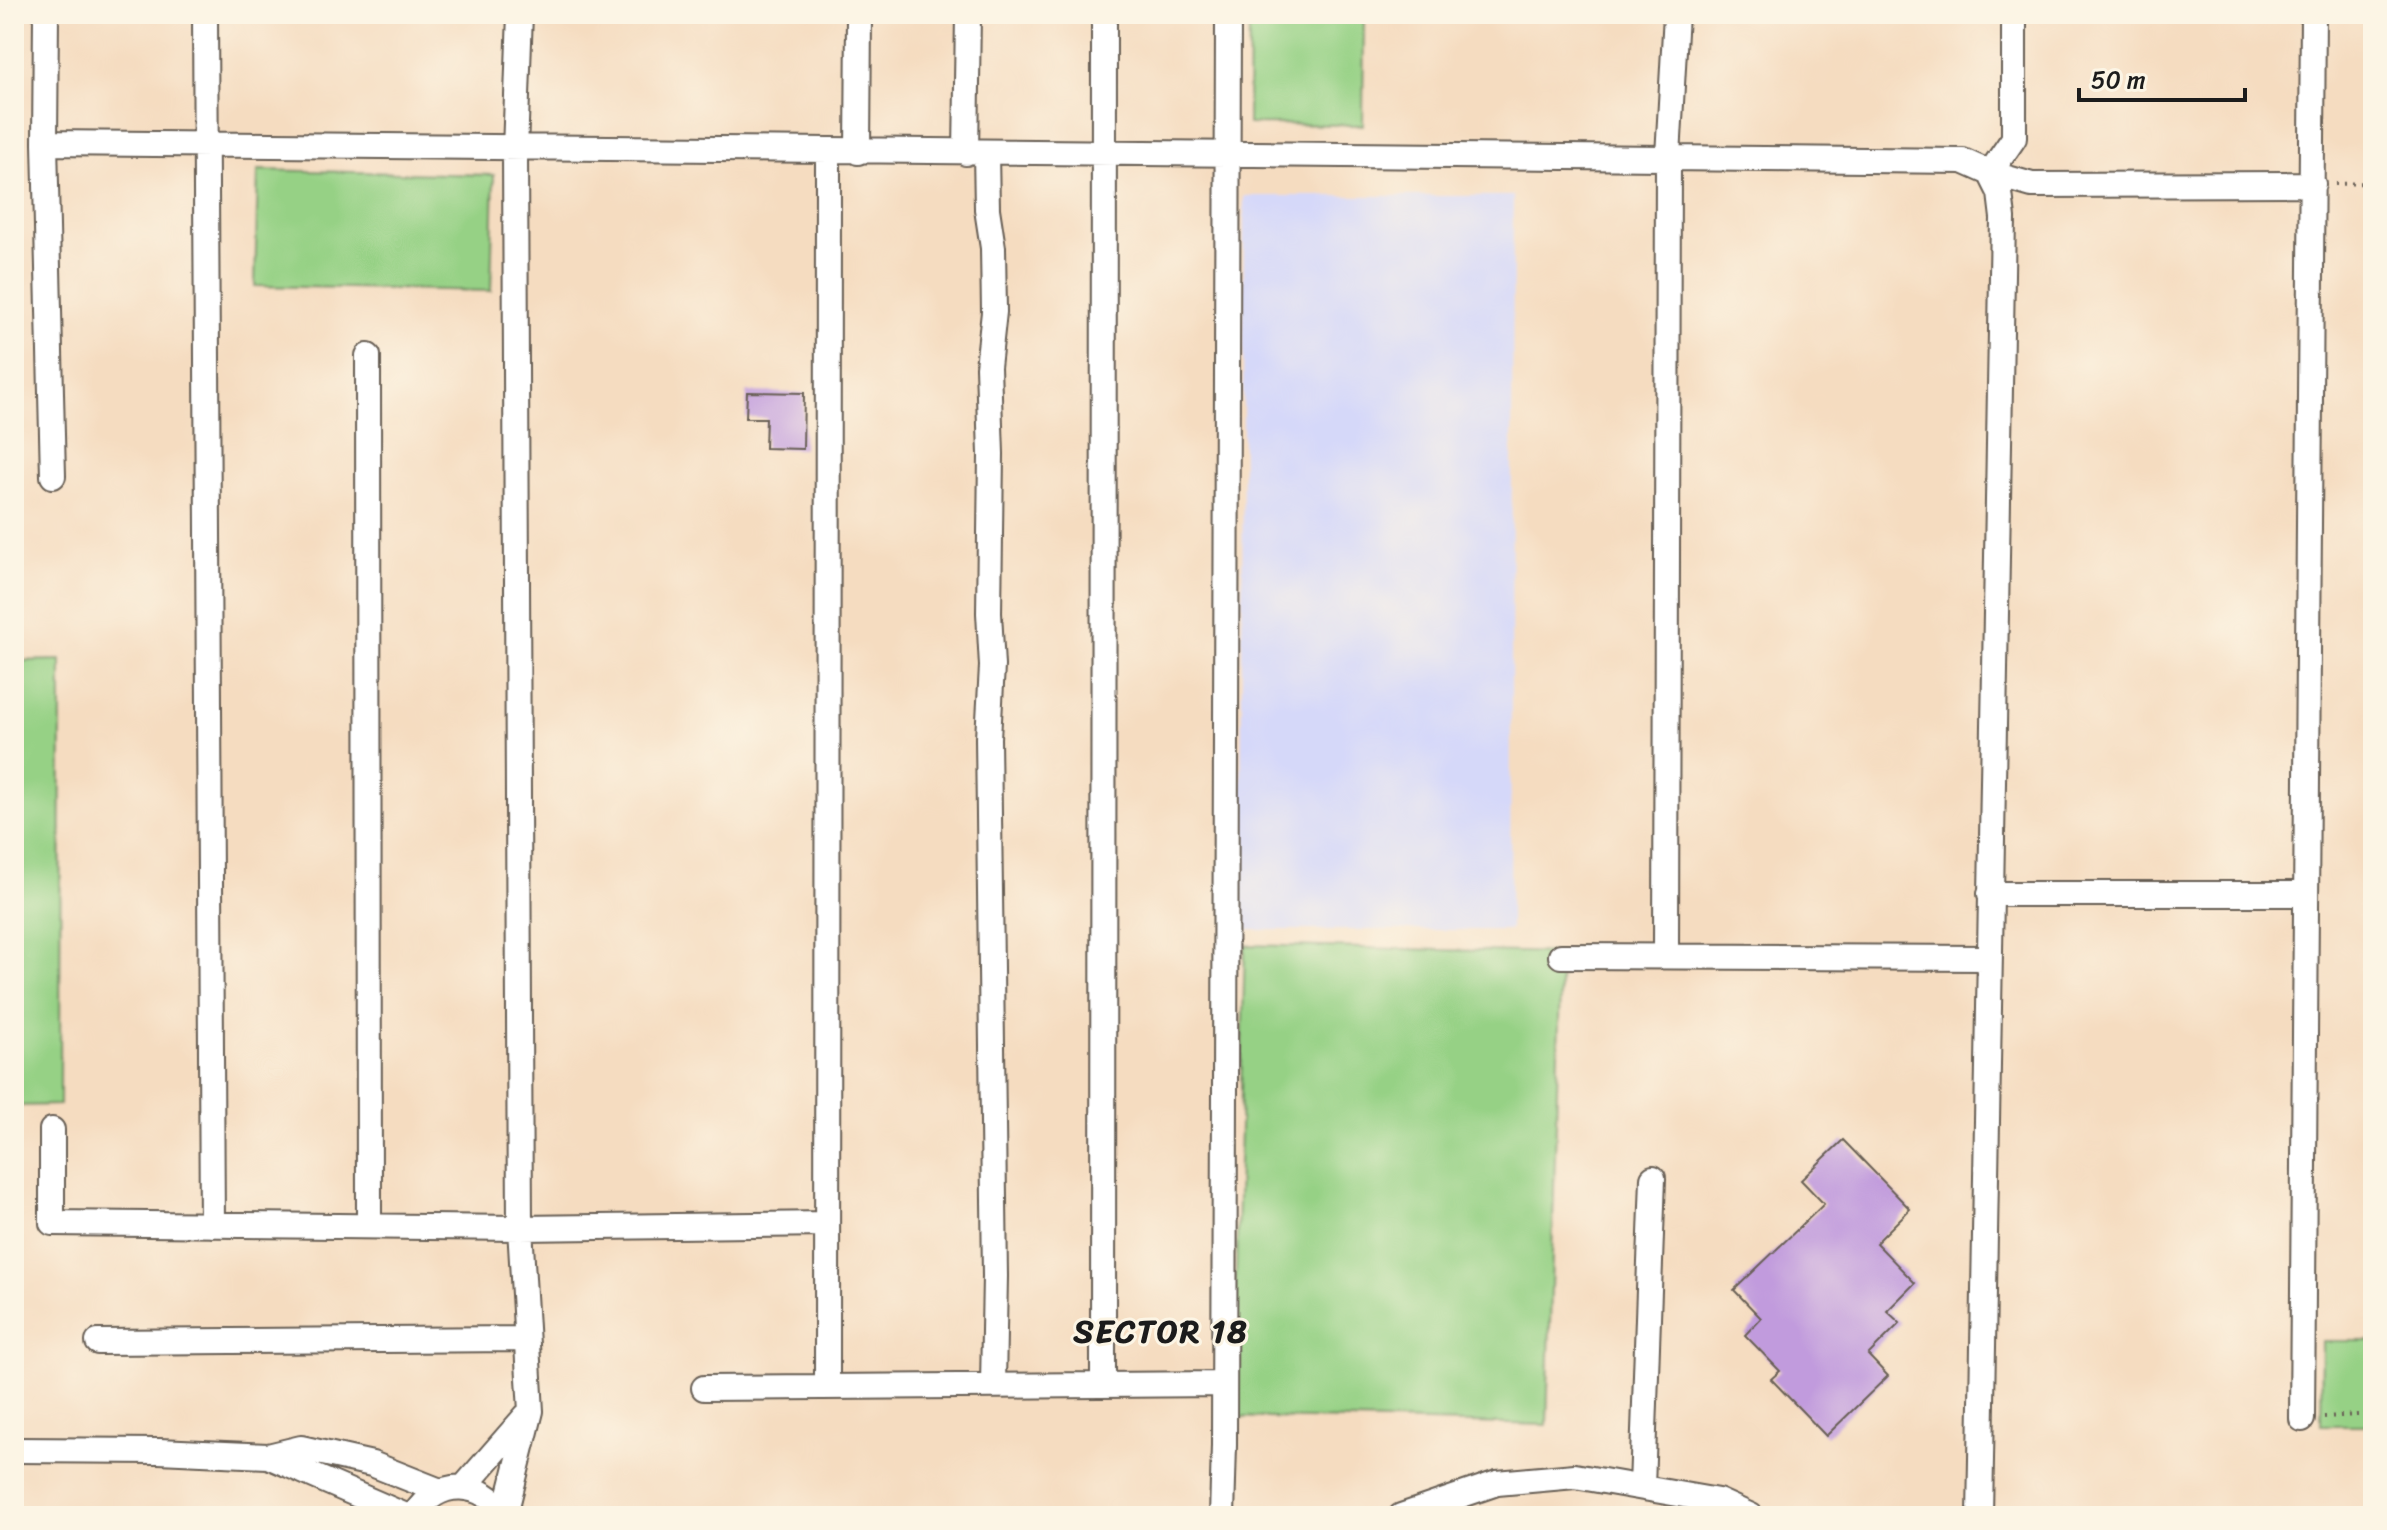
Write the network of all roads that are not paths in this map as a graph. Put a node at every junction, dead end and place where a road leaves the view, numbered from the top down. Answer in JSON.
{"nodes":[{"id":1,"x":46,"y":14,"type":"edge"},
{"id":2,"x":205,"y":14,"type":"edge"},
{"id":3,"x":520,"y":14,"type":"edge"},
{"id":4,"x":859,"y":14,"type":"edge"},
{"id":5,"x":968,"y":14,"type":"edge"},
{"id":6,"x":1104,"y":14,"type":"edge"},
{"id":7,"x":1228,"y":14,"type":"edge"},
{"id":8,"x":1676,"y":14,"type":"edge"},
{"id":9,"x":2014,"y":14,"type":"edge"},
{"id":10,"x":2313,"y":14,"type":"edge"},
{"id":11,"x":45,"y":143,"type":"junction"},
{"id":12,"x":205,"y":145,"type":"junction"},
{"id":13,"x":515,"y":150,"type":"junction"},
{"id":14,"x":828,"y":152,"type":"junction"},
{"id":15,"x":858,"y":152,"type":"junction"},
{"id":16,"x":976,"y":153,"type":"junction"},
{"id":17,"x":1102,"y":153,"type":"junction"},
{"id":18,"x":1228,"y":154,"type":"junction"},
{"id":19,"x":1668,"y":156,"type":"junction"},
{"id":20,"x":1990,"y":173,"type":"junction"},
{"id":21,"x":2313,"y":184,"type":"junction"},
{"id":22,"x":368,"y":356,"type":"dead end"},
{"id":23,"x":53,"y":476,"type":"dead end"},
{"id":24,"x":1990,"y":894,"type":"junction"},
{"id":25,"x":2306,"y":894,"type":"junction"},
{"id":26,"x":1561,"y":956,"type":"dead end"},
{"id":27,"x":1666,"y":956,"type":"junction"},
{"id":28,"x":1989,"y":958,"type":"junction"},
{"id":29,"x":52,"y":1130,"type":"dead end"},
{"id":30,"x":1653,"y":1178,"type":"dead end"},
{"id":31,"x":827,"y":1224,"type":"junction"},
{"id":32,"x":212,"y":1225,"type":"junction"},
{"id":33,"x":369,"y":1226,"type":"junction"},
{"id":34,"x":520,"y":1228,"type":"junction"},
{"id":35,"x":526,"y":1339,"type":"junction"},
{"id":36,"x":98,"y":1342,"type":"dead end"},
{"id":37,"x":1103,"y":1384,"type":"junction"},
{"id":38,"x":1223,"y":1384,"type":"junction"},
{"id":39,"x":993,"y":1385,"type":"junction"},
{"id":40,"x":827,"y":1387,"type":"junction"},
{"id":41,"x":704,"y":1388,"type":"dead end"},
{"id":42,"x":531,"y":1411,"type":"junction"},
{"id":43,"x":2302,"y":1419,"type":"road end"},
{"id":44,"x":14,"y":1450,"type":"edge"},
{"id":45,"x":268,"y":1456,"type":"junction"},
{"id":46,"x":1642,"y":1487,"type":"junction"},
{"id":47,"x":452,"y":1489,"type":"junction"},
{"id":48,"x":506,"y":1515,"type":"edge"},
{"id":49,"x":406,"y":1516,"type":"edge"},
{"id":50,"x":414,"y":1516,"type":"edge"},
{"id":51,"x":1222,"y":1516,"type":"edge"},
{"id":52,"x":1401,"y":1516,"type":"edge"},
{"id":53,"x":1751,"y":1516,"type":"edge"},
{"id":54,"x":1980,"y":1516,"type":"edge"}],
"edges":[{"from":1,"to":11,"type":"street"},
{"from":2,"to":12,"type":"street"},
{"from":3,"to":13,"type":"street"},
{"from":4,"to":15,"type":"street"},
{"from":5,"to":16,"type":"street"},
{"from":6,"to":17,"type":"street"},
{"from":7,"to":18,"type":"street"},
{"from":8,"to":19,"type":"street"},
{"from":9,"to":20,"type":"street"},
{"from":10,"to":21,"type":"street"},
{"from":11,"to":12,"type":"street"},
{"from":11,"to":23,"type":"street"},
{"from":12,"to":13,"type":"street"},
{"from":12,"to":32,"type":"street"},
{"from":13,"to":14,"type":"street"},
{"from":13,"to":34,"type":"street"},
{"from":14,"to":15,"type":"street"},
{"from":14,"to":31,"type":"street"},
{"from":15,"to":16,"type":"street"},
{"from":16,"to":17,"type":"street"},
{"from":16,"to":39,"type":"street"},
{"from":17,"to":18,"type":"street"},
{"from":17,"to":37,"type":"street"},
{"from":18,"to":19,"type":"street"},
{"from":18,"to":38,"type":"street"},
{"from":19,"to":20,"type":"street"},
{"from":19,"to":27,"type":"street"},
{"from":20,"to":21,"type":"street"},
{"from":20,"to":24,"type":"street"},
{"from":21,"to":25,"type":"street"},
{"from":22,"to":33,"type":"street"},
{"from":24,"to":25,"type":"street"},
{"from":24,"to":28,"type":"street"},
{"from":25,"to":43,"type":"street"},
{"from":26,"to":27,"type":"street"},
{"from":27,"to":28,"type":"street"},
{"from":28,"to":54,"type":"street"},
{"from":29,"to":32,"type":"street"},
{"from":30,"to":46,"type":"street"},
{"from":31,"to":34,"type":"street"},
{"from":31,"to":40,"type":"street"},
{"from":32,"to":33,"type":"street"},
{"from":33,"to":34,"type":"street"},
{"from":34,"to":35,"type":"street"},
{"from":35,"to":36,"type":"street"},
{"from":35,"to":42,"type":"street"},
{"from":37,"to":38,"type":"street"},
{"from":37,"to":39,"type":"street"},
{"from":38,"to":51,"type":"street"},
{"from":39,"to":40,"type":"street"},
{"from":40,"to":41,"type":"street"},
{"from":42,"to":47,"type":"street"},
{"from":42,"to":48,"type":"street"},
{"from":44,"to":45,"type":"street"},
{"from":45,"to":47,"type":"street"},
{"from":45,"to":49,"type":"street"},
{"from":46,"to":52,"type":"street"},
{"from":46,"to":53,"type":"street"},
{"from":47,"to":48,"type":"street"},
{"from":47,"to":50,"type":"street"}]}
